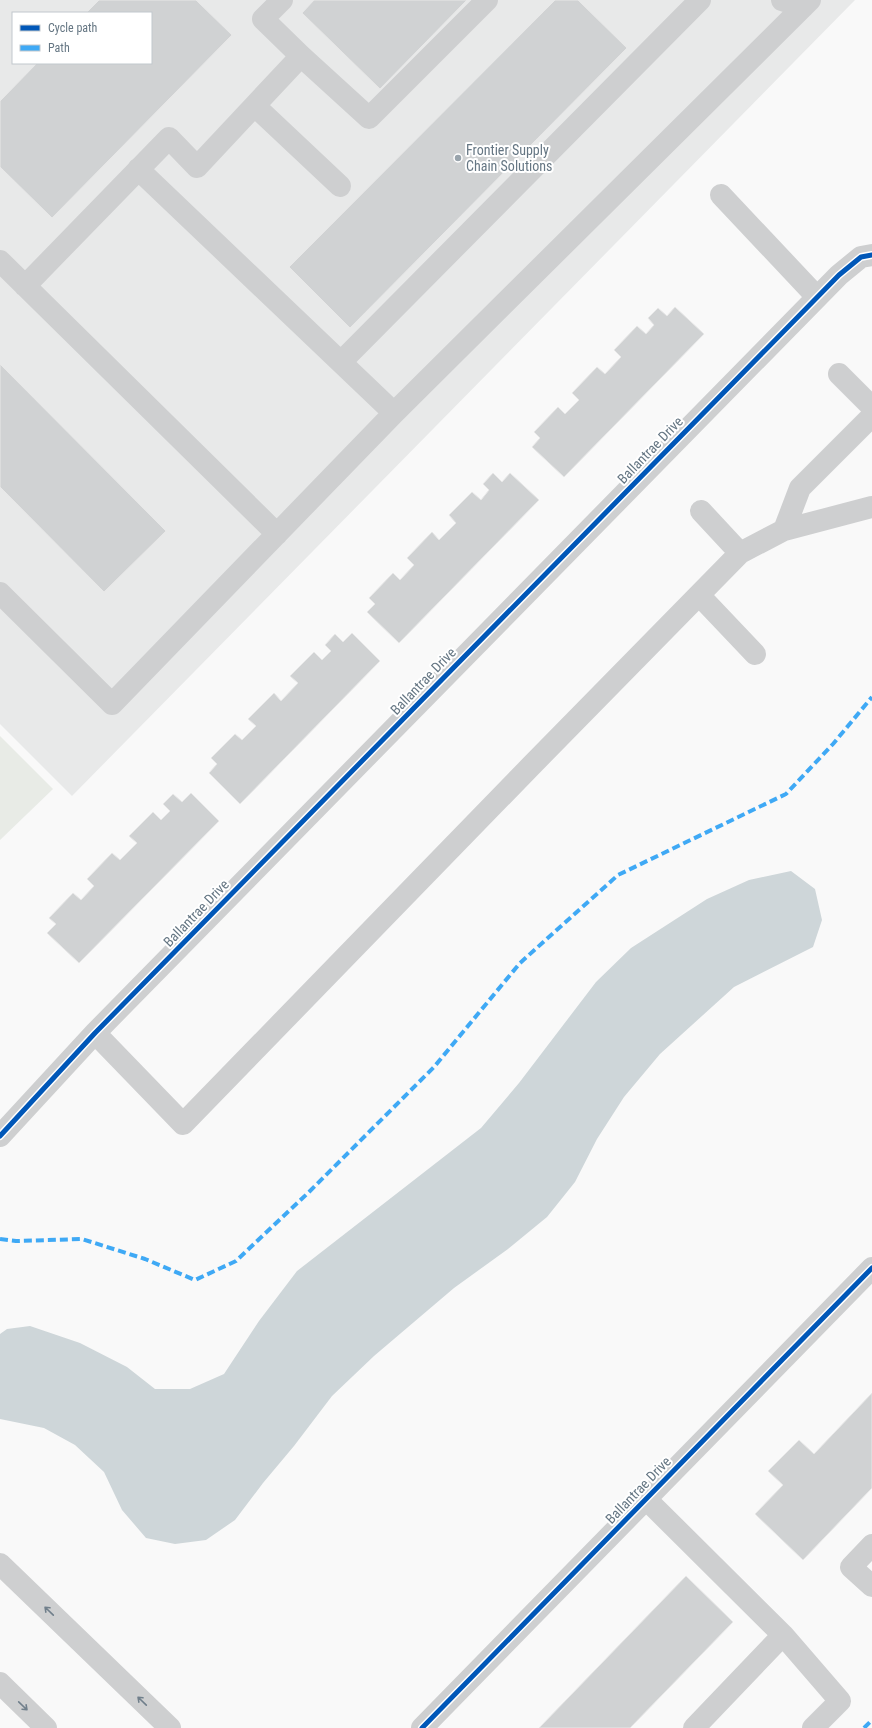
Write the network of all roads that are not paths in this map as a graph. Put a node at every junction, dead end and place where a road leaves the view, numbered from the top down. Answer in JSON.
{"nodes":[{"id":1,"x":282,"y":0,"type":"edge"},
{"id":2,"x":487,"y":0,"type":"edge"},
{"id":3,"x":700,"y":0,"type":"edge"},
{"id":4,"x":782,"y":0,"type":"edge"},
{"id":5,"x":806,"y":3,"type":"edge"},
{"id":6,"x":301,"y":56,"type":"junction"},
{"id":7,"x":255,"y":106,"type":"junction"},
{"id":8,"x":138,"y":169,"type":"junction"},
{"id":9,"x":340,"y":186,"type":"dead end"},
{"id":10,"x":721,"y":195,"type":"dead end"},
{"id":11,"x":872,"y":255,"type":"edge"},
{"id":12,"x":0,"y":261,"type":"edge"},
{"id":13,"x":25,"y":286,"type":"junction"},
{"id":14,"x":817,"y":297,"type":"junction"},
{"id":15,"x":341,"y":362,"type":"junction"},
{"id":16,"x":839,"y":374,"type":"dead end"},
{"id":17,"x":872,"y":407,"type":"edge"},
{"id":18,"x":394,"y":413,"type":"junction"},
{"id":19,"x":872,"y":416,"type":"edge"},
{"id":20,"x":872,"y":507,"type":"edge"},
{"id":21,"x":701,"y":511,"type":"dead end"},
{"id":22,"x":784,"y":530,"type":"junction"},
{"id":23,"x":277,"y":534,"type":"junction"},
{"id":24,"x":740,"y":553,"type":"junction"},
{"id":25,"x":0,"y":594,"type":"edge"},
{"id":26,"x":699,"y":595,"type":"junction"},
{"id":27,"x":756,"y":654,"type":"dead end"},
{"id":28,"x":95,"y":1033,"type":"junction"},
{"id":29,"x":0,"y":1136,"type":"edge"},
{"id":30,"x":872,"y":1268,"type":"edge"},
{"id":31,"x":646,"y":1499,"type":"junction"},
{"id":32,"x":872,"y":1545,"type":"edge"},
{"id":33,"x":0,"y":1564,"type":"edge"},
{"id":34,"x":872,"y":1586,"type":"edge"},
{"id":35,"x":783,"y":1636,"type":"junction"},
{"id":36,"x":0,"y":1683,"type":"edge"},
{"id":37,"x":46,"y":1728,"type":"edge"},
{"id":38,"x":170,"y":1728,"type":"edge"},
{"id":39,"x":422,"y":1728,"type":"edge"},
{"id":40,"x":694,"y":1728,"type":"edge"},
{"id":41,"x":813,"y":1728,"type":"edge"}],
"edges":[{"from":1,"to":6,"type":"street"},
{"from":2,"to":6,"type":"street"},
{"from":3,"to":15,"type":"street"},
{"from":4,"to":5,"type":"street"},
{"from":5,"to":18,"type":"street"},
{"from":6,"to":7,"type":"street"},
{"from":7,"to":8,"type":"street"},
{"from":7,"to":9,"type":"street"},
{"from":8,"to":13,"type":"street"},
{"from":8,"to":15,"type":"street"},
{"from":10,"to":14,"type":"street"},
{"from":11,"to":14,"type":"street","name":"Ballantrae Drive"},
{"from":12,"to":13,"type":"street"},
{"from":13,"to":23,"type":"street"},
{"from":14,"to":28,"type":"street","name":"Ballantrae Drive"},
{"from":15,"to":18,"type":"street"},
{"from":16,"to":17,"type":"street"},
{"from":18,"to":23,"type":"street"},
{"from":19,"to":22,"type":"street"},
{"from":20,"to":22,"type":"street"},
{"from":21,"to":24,"type":"street"},
{"from":22,"to":24,"type":"street"},
{"from":23,"to":25,"type":"street"},
{"from":24,"to":26,"type":"street"},
{"from":26,"to":27,"type":"street"},
{"from":26,"to":28,"type":"street"},
{"from":28,"to":29,"type":"street","name":"Ballantrae Drive"},
{"from":30,"to":31,"type":"street","name":"Ballantrae Drive"},
{"from":31,"to":35,"type":"street"},
{"from":31,"to":39,"type":"street","name":"Ballantrae Drive"},
{"from":32,"to":34,"type":"street"},
{"from":38,"to":33,"type":"street","one_way":true},
{"from":35,"to":40,"type":"street"},
{"from":35,"to":41,"type":"street"},
{"from":36,"to":37,"type":"street","one_way":true}]}
